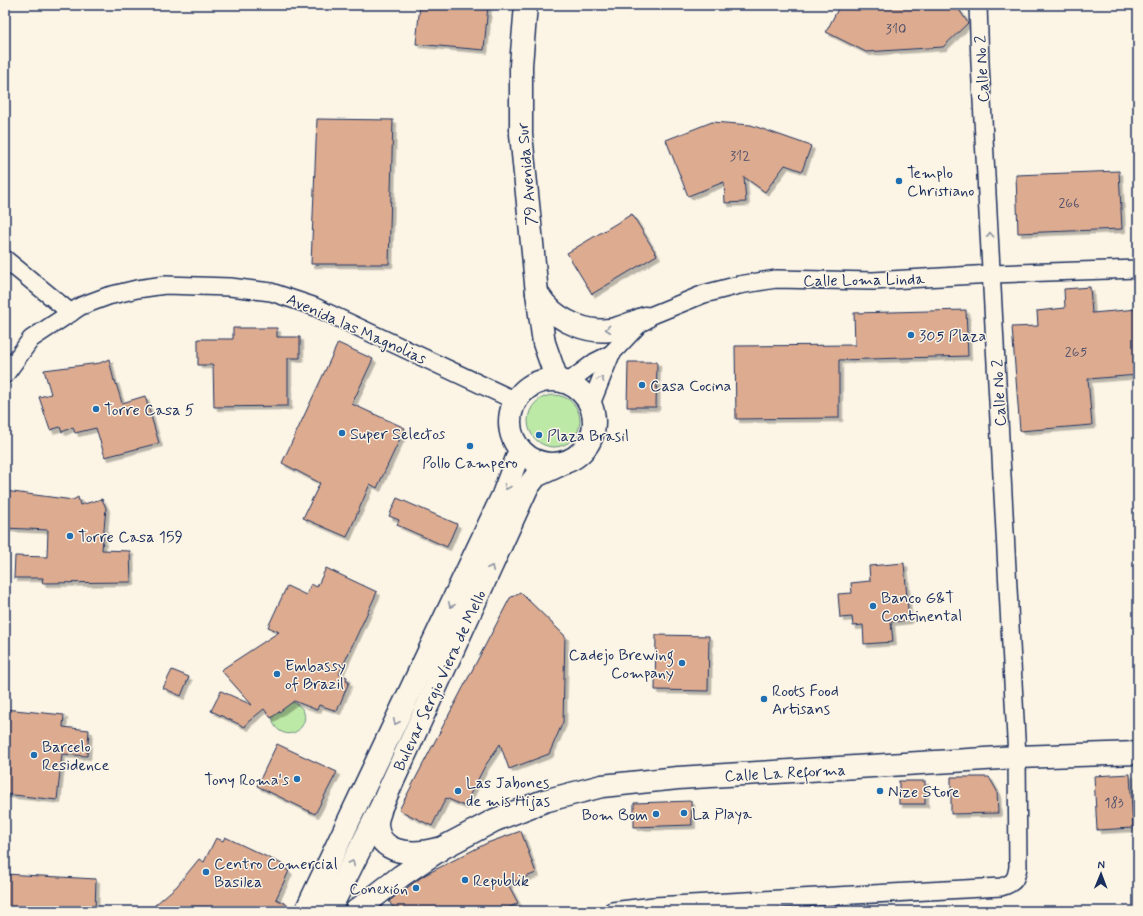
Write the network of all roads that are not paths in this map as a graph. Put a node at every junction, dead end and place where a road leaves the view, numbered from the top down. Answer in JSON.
{"nodes":[{"id":1,"x":526,"y":5,"type":"edge"},
{"id":2,"x":978,"y":5,"type":"edge"},
{"id":3,"x":5,"y":259,"type":"edge"},
{"id":4,"x":1138,"y":269,"type":"edge"},
{"id":5,"x":992,"y":274,"type":"junction"},
{"id":6,"x":537,"y":293,"type":"junction"},
{"id":7,"x":71,"y":313,"type":"junction"},
{"id":8,"x":645,"y":318,"type":"junction"},
{"id":9,"x":544,"y":343,"type":"junction"},
{"id":10,"x":611,"y":354,"type":"junction"},
{"id":11,"x":5,"y":374,"type":"edge"},
{"id":12,"x":562,"y":382,"type":"junction"},
{"id":13,"x":521,"y":395,"type":"junction"},
{"id":14,"x":591,"y":404,"type":"junction"},
{"id":15,"x":520,"y":450,"type":"junction"},
{"id":16,"x":562,"y":464,"type":"junction"},
{"id":17,"x":1138,"y":753,"type":"edge"},
{"id":18,"x":1017,"y":757,"type":"junction"},
{"id":19,"x":381,"y":807,"type":"junction"},
{"id":20,"x":444,"y":847,"type":"junction"},
{"id":21,"x":306,"y":911,"type":"edge"},
{"id":22,"x":329,"y":911,"type":"edge"},
{"id":23,"x":356,"y":911,"type":"edge"},
{"id":24,"x":612,"y":911,"type":"edge"}],
"edges":[{"from":1,"to":6,"type":"main road","name":"79 Avenida Sur"},
{"from":5,"to":2,"type":"street","name":"Calle No 2","one_way":true},
{"from":3,"to":7,"type":"street"},
{"from":4,"to":5,"type":"street","name":"Calle Loma Linda"},
{"from":5,"to":8,"type":"street","name":"Calle Loma Linda"},
{"from":5,"to":18,"type":"street","name":"Calle No 2"},
{"from":8,"to":6,"type":"main road","one_way":true},
{"from":6,"to":9,"type":"main road","name":"79 Avenida Sur"},
{"from":7,"to":11,"type":"street","name":"Avenida las Magnolias"},
{"from":7,"to":13,"type":"street","name":"Avenida las Magnolias"},
{"from":8,"to":10,"type":"street","name":"Calle Loma Linda"},
{"from":9,"to":12,"type":"main road","name":"79 Avenida Sur"},
{"from":9,"to":13,"type":"main road","name":"79 Avenida Sur"},
{"from":10,"to":12,"type":"street","name":"Calle Loma Linda"},
{"from":14,"to":10,"type":"street","name":"Calle Loma Linda","one_way":true},
{"from":12,"to":13,"type":"main road"},
{"from":12,"to":14,"type":"main road"},
{"from":13,"to":15,"type":"main road"},
{"from":14,"to":16,"type":"main road"},
{"from":15,"to":16,"type":"main road"},
{"from":15,"to":21,"type":"main road","name":"Bulevar Sergio Viera de Mello","one_way":true},
{"from":19,"to":16,"type":"main road","name":"Bulevar Sergio Viera de Mello","one_way":true},
{"from":17,"to":18,"type":"main road","name":"Calle La Reforma"},
{"from":18,"to":20,"type":"main road","name":"Calle La Reforma"},
{"from":18,"to":24,"type":"street","name":"Calle No 2"},
{"from":19,"to":20,"type":"main road","name":"Calle La Reforma"},
{"from":22,"to":19,"type":"main road","name":"Bulevar Sergio Viera de Mello","one_way":true},
{"from":20,"to":23,"type":"main road","name":"Calle La Reforma"}]}
